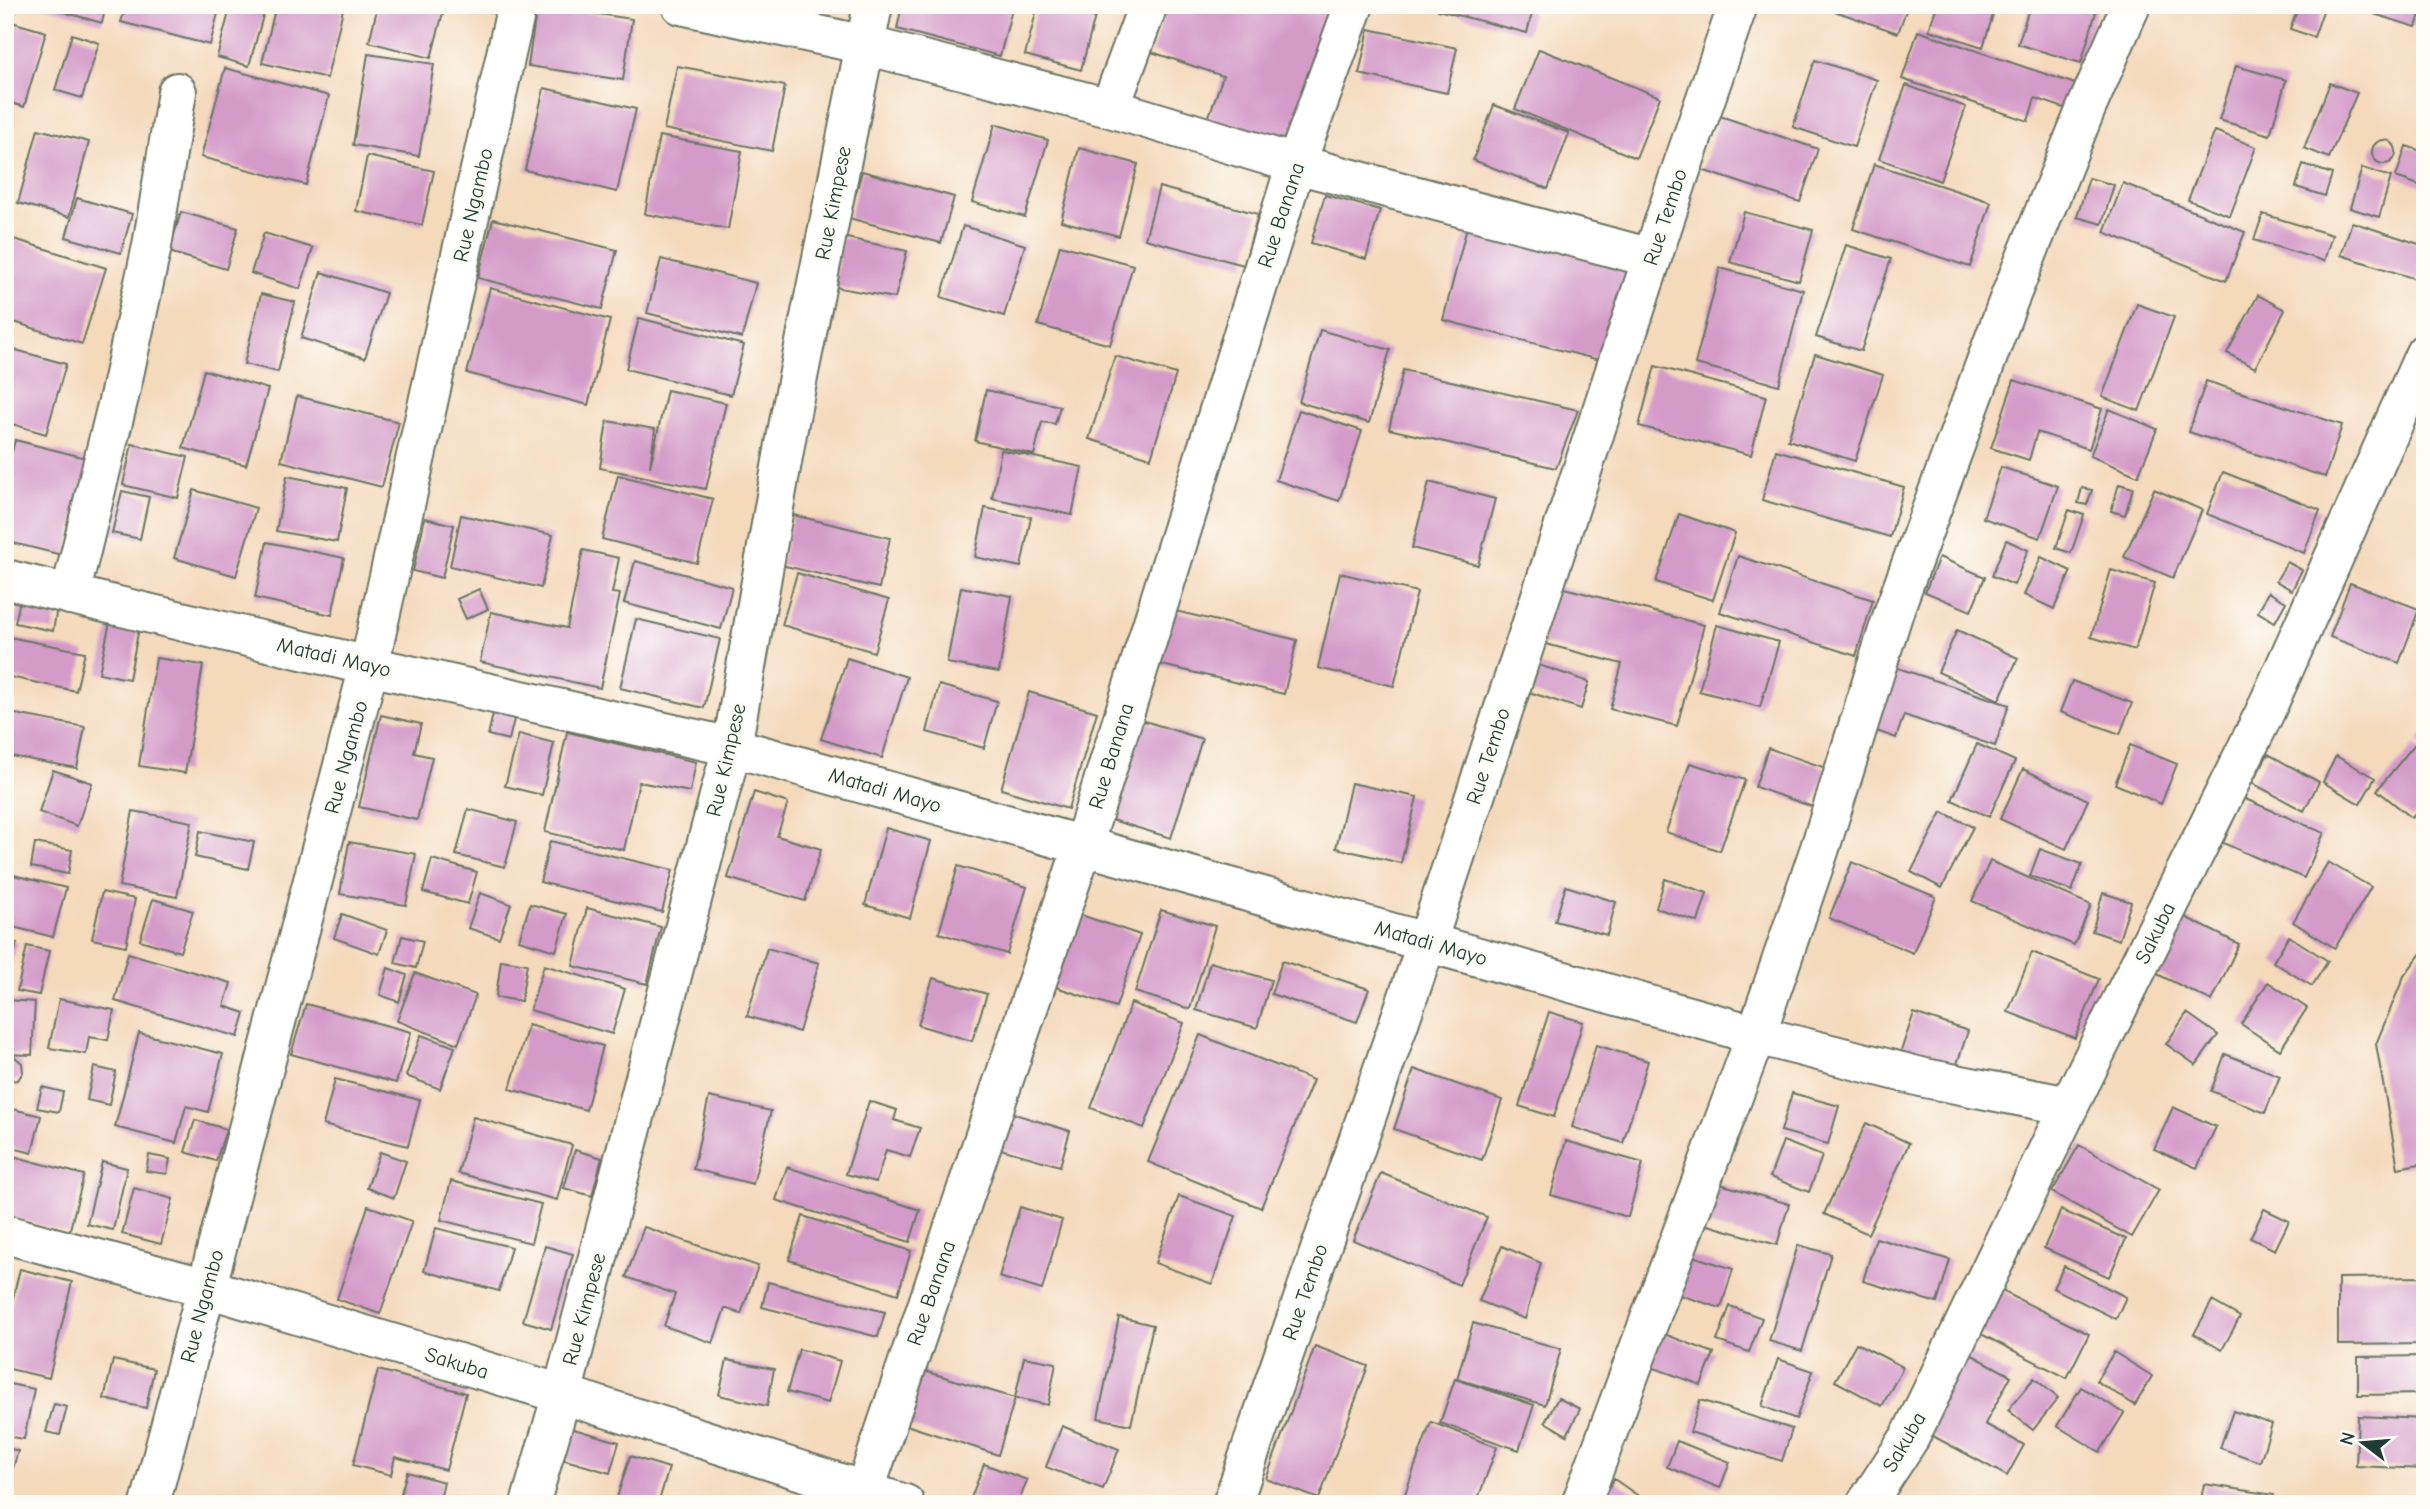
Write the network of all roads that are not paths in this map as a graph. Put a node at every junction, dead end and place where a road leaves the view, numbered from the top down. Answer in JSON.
{"nodes":[{"id":1,"x":517,"y":5,"type":"edge"},
{"id":2,"x":681,"y":5,"type":"edge"},
{"id":3,"x":873,"y":5,"type":"edge"},
{"id":4,"x":1147,"y":5,"type":"edge"},
{"id":5,"x":1354,"y":5,"type":"edge"},
{"id":6,"x":1738,"y":5,"type":"edge"},
{"id":7,"x":2131,"y":5,"type":"edge"},
{"id":8,"x":864,"y":45,"type":"junction"},
{"id":9,"x":177,"y":92,"type":"dead end"},
{"id":10,"x":1110,"y":108,"type":"junction"},
{"id":11,"x":1296,"y":164,"type":"junction"},
{"id":12,"x":1652,"y":258,"type":"junction"},
{"id":13,"x":2425,"y":353,"type":"edge"},
{"id":14,"x":5,"y":579,"type":"edge"},
{"id":15,"x":71,"y":595,"type":"junction"},
{"id":16,"x":369,"y":666,"type":"junction"},
{"id":17,"x":732,"y":747,"type":"junction"},
{"id":18,"x":1083,"y":846,"type":"junction"},
{"id":19,"x":1427,"y":942,"type":"junction"},
{"id":20,"x":1756,"y":1035,"type":"junction"},
{"id":21,"x":2069,"y":1106,"type":"junction"},
{"id":22,"x":5,"y":1234,"type":"edge"},
{"id":23,"x":207,"y":1288,"type":"junction"},
{"id":24,"x":562,"y":1394,"type":"junction"},
{"id":25,"x":862,"y":1498,"type":"edge"},
{"id":26,"x":150,"y":1504,"type":"edge"},
{"id":27,"x":530,"y":1504,"type":"edge"},
{"id":28,"x":905,"y":1504,"type":"edge"},
{"id":29,"x":1232,"y":1504,"type":"edge"},
{"id":30,"x":1581,"y":1504,"type":"edge"},
{"id":31,"x":1866,"y":1504,"type":"edge"}],
"edges":[{"from":1,"to":16,"type":"street","name":"Rue Ngambo"},
{"from":2,"to":8,"type":"street"},
{"from":3,"to":8,"type":"street","name":"Rue Kimpese"},
{"from":4,"to":10,"type":"street"},
{"from":5,"to":11,"type":"street","name":"Rue Banana"},
{"from":6,"to":12,"type":"street","name":"Rue Tembo"},
{"from":7,"to":20,"type":"street"},
{"from":8,"to":10,"type":"street"},
{"from":8,"to":17,"type":"street","name":"Rue Kimpese"},
{"from":9,"to":15,"type":"street"},
{"from":10,"to":11,"type":"street"},
{"from":11,"to":12,"type":"street"},
{"from":11,"to":18,"type":"street","name":"Rue Banana"},
{"from":12,"to":19,"type":"street","name":"Rue Tembo"},
{"from":13,"to":21,"type":"street","name":"Sakuba"},
{"from":14,"to":15,"type":"street","name":"Matadi Mayo"},
{"from":15,"to":16,"type":"street","name":"Matadi Mayo"},
{"from":16,"to":17,"type":"street","name":"Matadi Mayo"},
{"from":16,"to":23,"type":"street","name":"Rue Ngambo"},
{"from":17,"to":18,"type":"street","name":"Matadi Mayo"},
{"from":17,"to":24,"type":"street","name":"Rue Kimpese"},
{"from":18,"to":19,"type":"street","name":"Matadi Mayo"},
{"from":18,"to":25,"type":"street","name":"Rue Banana"},
{"from":19,"to":20,"type":"street","name":"Matadi Mayo"},
{"from":19,"to":29,"type":"street","name":"Rue Tembo"},
{"from":20,"to":21,"type":"street","name":"Matadi Mayo"},
{"from":20,"to":30,"type":"street"},
{"from":21,"to":31,"type":"street","name":"Sakuba"},
{"from":22,"to":23,"type":"street","name":"Sakuba"},
{"from":23,"to":24,"type":"street","name":"Sakuba"},
{"from":23,"to":26,"type":"street","name":"Rue Ngambo"},
{"from":24,"to":25,"type":"street","name":"Sakuba"},
{"from":24,"to":27,"type":"street","name":"Rue Kimpese"},
{"from":25,"to":28,"type":"street","name":"Sakuba"}]}
